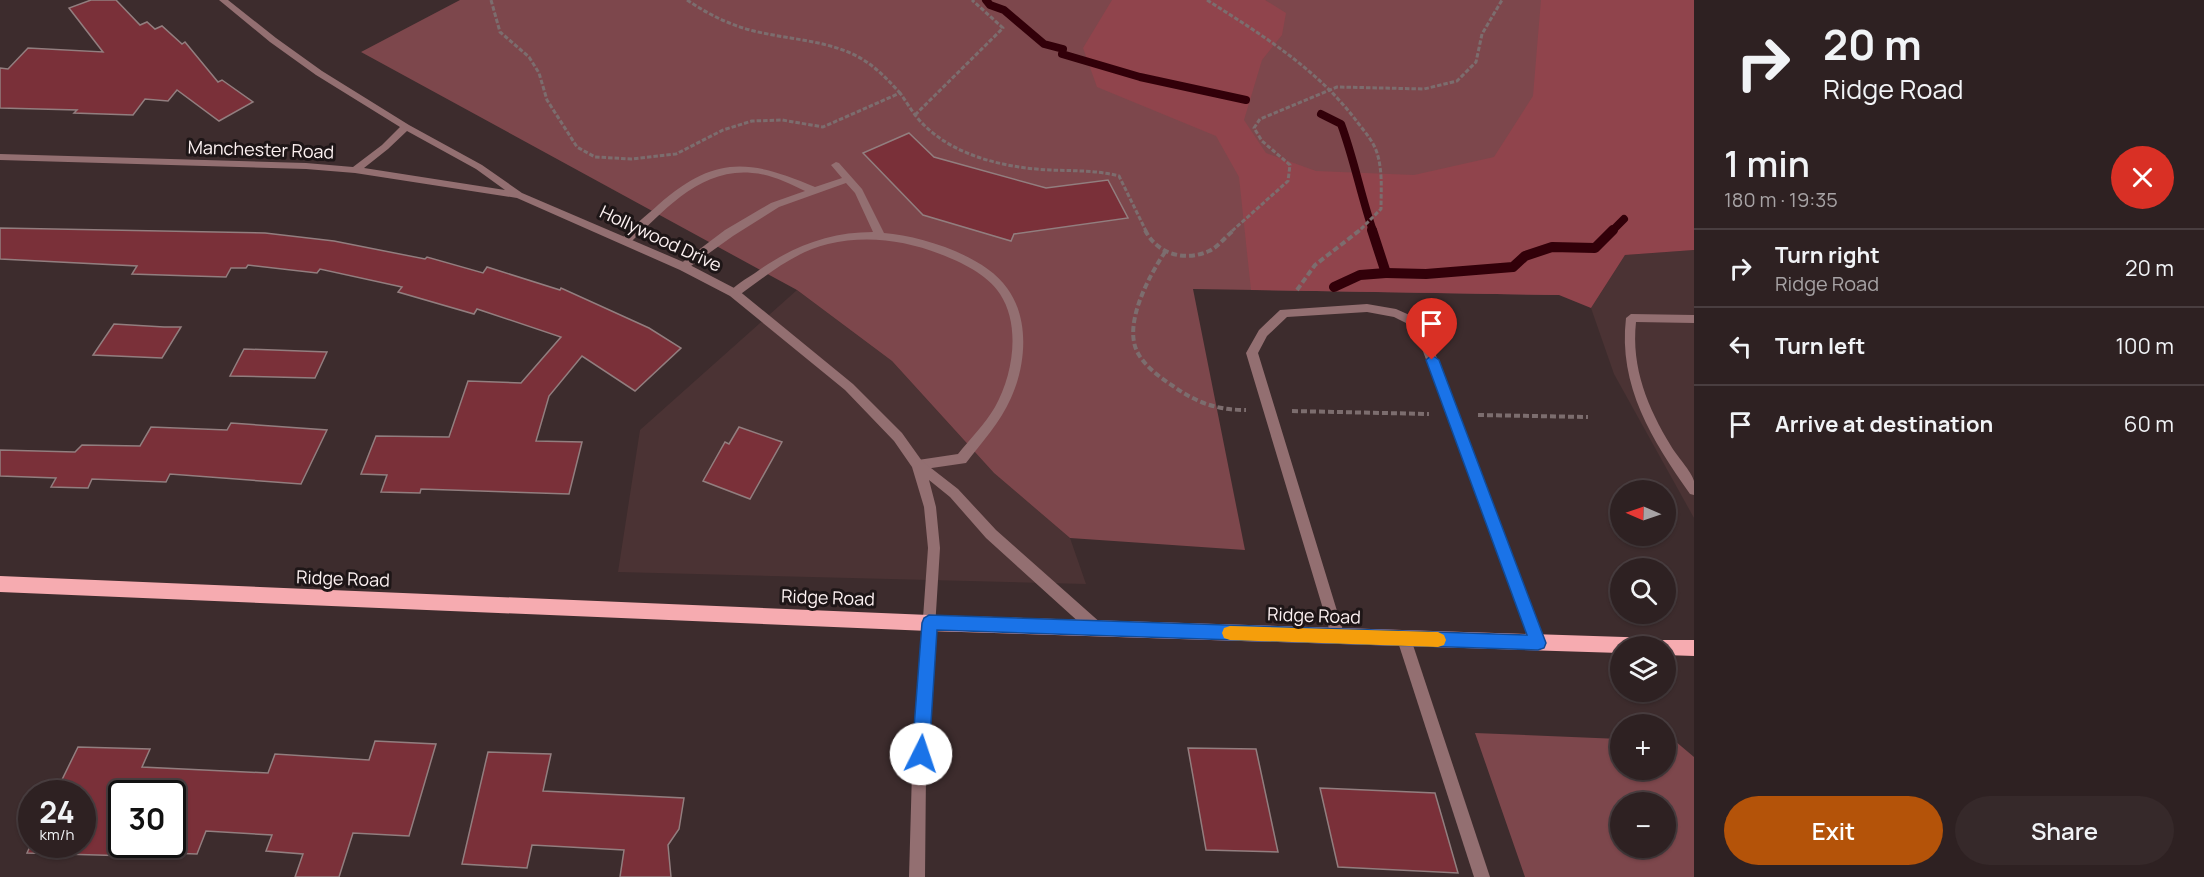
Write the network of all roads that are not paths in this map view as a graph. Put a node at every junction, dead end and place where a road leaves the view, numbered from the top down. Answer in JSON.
{"nodes":[{"id":1,"x":223,"y":0,"type":"edge"},
{"id":2,"x":406,"y":127,"type":"junction"},
{"id":3,"x":0,"y":157,"type":"edge"},
{"id":4,"x":836,"y":165,"type":"dead end"},
{"id":5,"x":355,"y":170,"type":"junction"},
{"id":6,"x":848,"y":179,"type":"junction"},
{"id":7,"x":812,"y":190,"type":"junction"},
{"id":8,"x":519,"y":195,"type":"junction"},
{"id":9,"x":880,"y":235,"type":"junction"},
{"id":10,"x":626,"y":240,"type":"junction"},
{"id":11,"x":684,"y":267,"type":"junction"},
{"id":12,"x":734,"y":293,"type":"junction"},
{"id":13,"x":1694,"y":319,"type":"edge"},
{"id":14,"x":918,"y":465,"type":"junction"},
{"id":15,"x":1694,"y":490,"type":"edge"},
{"id":16,"x":0,"y":585,"type":"edge"},
{"id":17,"x":929,"y":623,"type":"junction"},
{"id":18,"x":1097,"y":629,"type":"junction"},
{"id":19,"x":1338,"y":637,"type":"junction"},
{"id":20,"x":1404,"y":639,"type":"junction"},
{"id":21,"x":1538,"y":643,"type":"junction"},
{"id":22,"x":1610,"y":645,"type":"edge"},
{"id":23,"x":1676,"y":647,"type":"edge"},
{"id":24,"x":1694,"y":648,"type":"edge"},
{"id":25,"x":916,"y":855,"type":"junction"},
{"id":26,"x":908,"y":877,"type":"edge"},
{"id":27,"x":917,"y":877,"type":"edge"},
{"id":28,"x":1482,"y":877,"type":"edge"}],
"edges":[{"from":1,"to":2,"type":"street","name":"Hollywood Drive"},
{"from":2,"to":5,"type":"street"},
{"from":2,"to":8,"type":"street","name":"Hollywood Drive"},
{"from":3,"to":5,"type":"street","name":"Manchester Road"},
{"from":4,"to":6,"type":"street"},
{"from":5,"to":8,"type":"street","name":"Manchester Road"},
{"from":6,"to":7,"type":"street"},
{"from":6,"to":9,"type":"street"},
{"from":7,"to":10,"type":"street"},
{"from":7,"to":11,"type":"street"},
{"from":8,"to":10,"type":"street","name":"Hollywood Drive"},
{"from":9,"to":12,"type":"street"},
{"from":9,"to":14,"type":"street"},
{"from":10,"to":11,"type":"street","name":"Hollywood Drive"},
{"from":11,"to":12,"type":"street","name":"Hollywood Drive"},
{"from":12,"to":14,"type":"street","name":"Hollywood Drive"},
{"from":13,"to":15,"type":"street"},
{"from":14,"to":17,"type":"street","name":"Hollywood Drive"},
{"from":14,"to":18,"type":"street"},
{"from":16,"to":17,"type":"main road","name":"Ridge Road"},
{"from":17,"to":18,"type":"main road","name":"Ridge Road"},
{"from":17,"to":25,"type":"street","name":"Hollywood Drive"},
{"from":18,"to":19,"type":"main road","name":"Ridge Road"},
{"from":19,"to":20,"type":"main road","name":"Ridge Road"},
{"from":19,"to":21,"type":"street"},
{"from":20,"to":21,"type":"main road","name":"Ridge Road"},
{"from":20,"to":28,"type":"street"},
{"from":21,"to":22,"type":"main road","name":"Ridge Road"},
{"from":23,"to":24,"type":"main road"},
{"from":25,"to":26,"type":"street"},
{"from":25,"to":27,"type":"street"}]}
